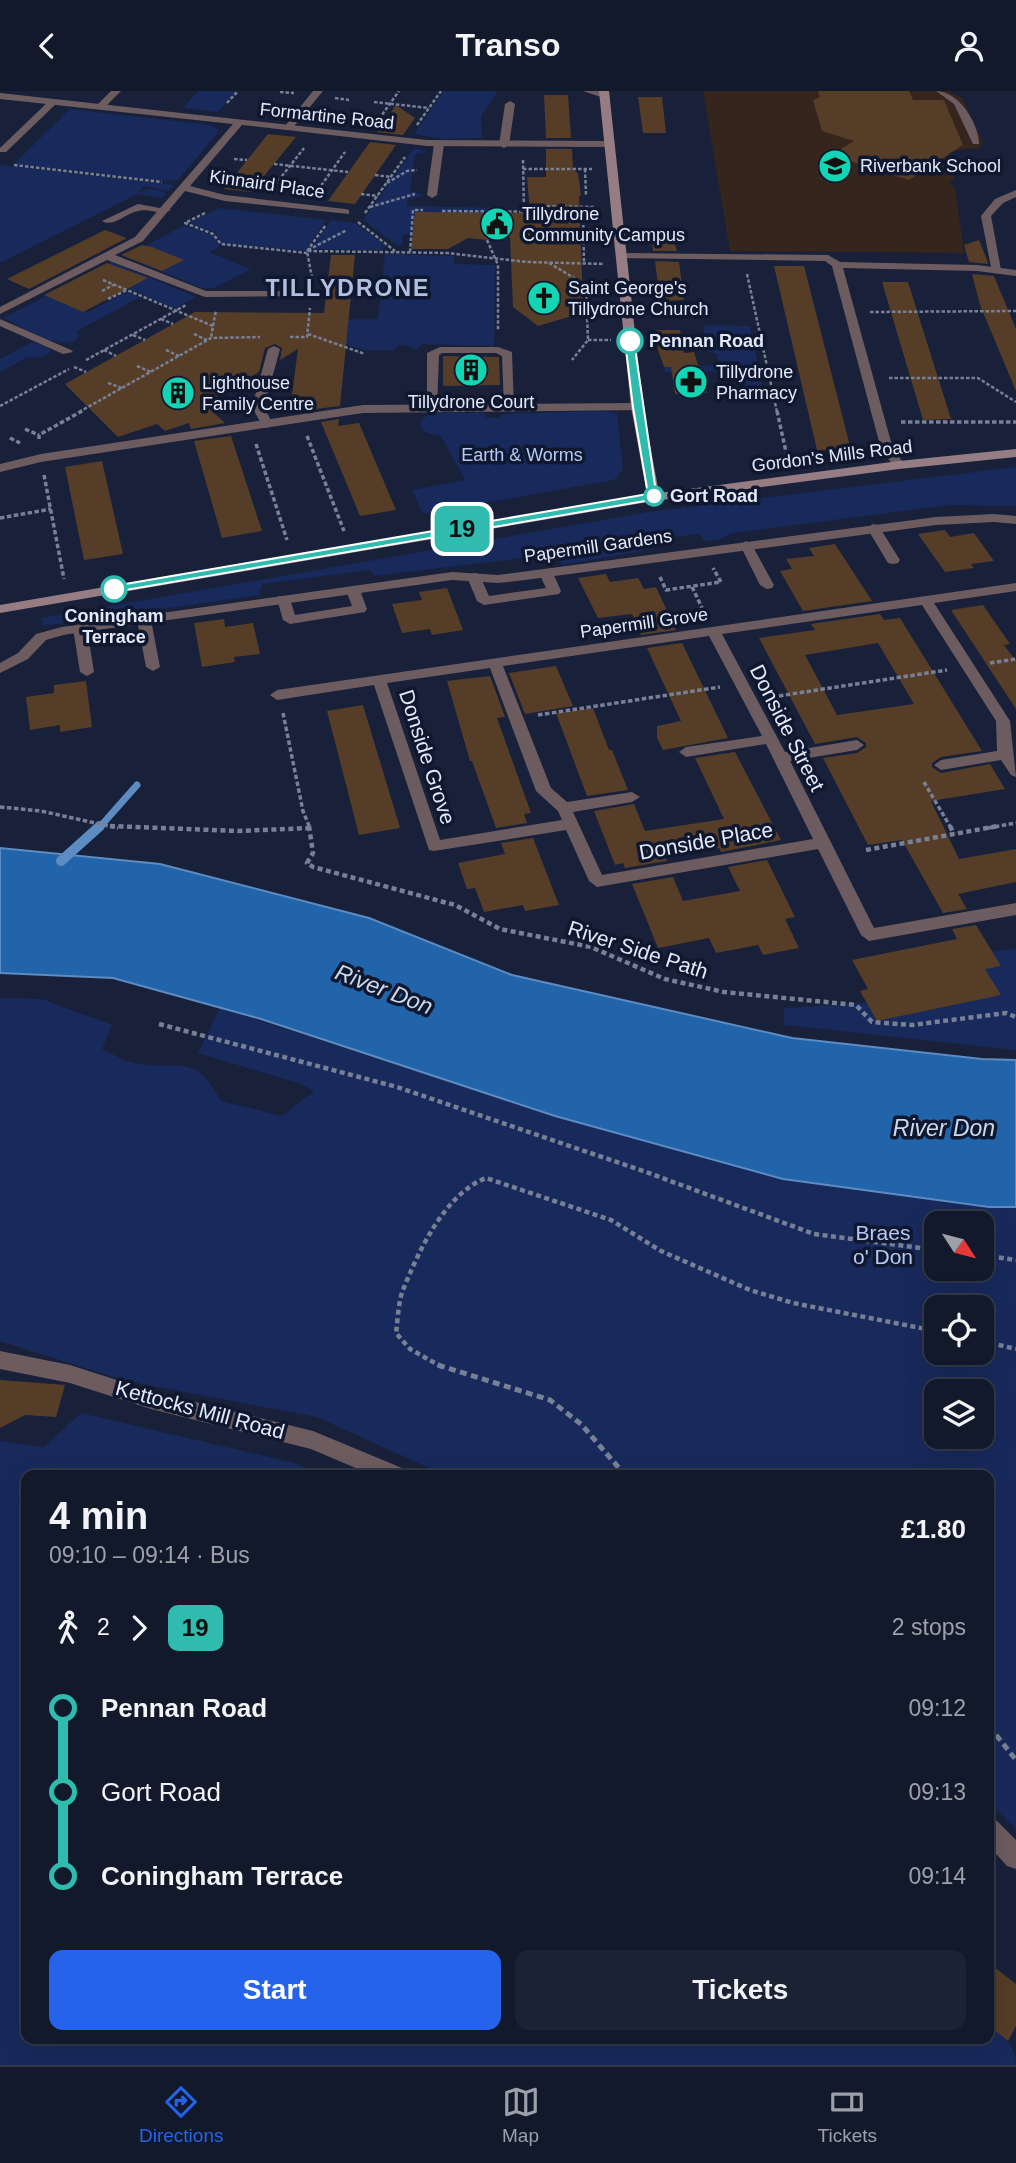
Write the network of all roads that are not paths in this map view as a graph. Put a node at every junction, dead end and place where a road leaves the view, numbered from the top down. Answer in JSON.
{"nodes":[{"id":1,"x":116,"y":91,"type":"edge"},
{"id":2,"x":318,"y":91,"type":"edge"},
{"id":3,"x":588,"y":91,"type":"edge"},
{"id":4,"x":941,"y":91,"type":"edge"},
{"id":5,"x":604,"y":93,"type":"edge"},
{"id":6,"x":0,"y":96,"type":"edge"},
{"id":7,"x":53,"y":102,"type":"junction"},
{"id":8,"x":510,"y":104,"type":"dead end"},
{"id":9,"x":100,"y":107,"type":"junction"},
{"id":10,"x":240,"y":123,"type":"junction"},
{"id":11,"x":288,"y":128,"type":"junction"},
{"id":12,"x":976,"y":142,"type":"dead end"},
{"id":13,"x":439,"y":144,"type":"junction"},
{"id":14,"x":610,"y":144,"type":"junction"},
{"id":15,"x":504,"y":145,"type":"junction"},
{"id":16,"x":3,"y":150,"type":"dead end"},
{"id":17,"x":185,"y":187,"type":"junction"},
{"id":18,"x":1016,"y":193,"type":"edge"},
{"id":19,"x":432,"y":195,"type":"road end"},
{"id":20,"x":166,"y":210,"type":"junction"},
{"id":21,"x":345,"y":212,"type":"dead end"},
{"id":22,"x":107,"y":221,"type":"dead end"},
{"id":23,"x":107,"y":256,"type":"junction"},
{"id":24,"x":622,"y":260,"type":"junction"},
{"id":25,"x":837,"y":265,"type":"junction"},
{"id":26,"x":996,"y":270,"type":"junction"},
{"id":27,"x":1016,"y":273,"type":"edge"},
{"id":28,"x":308,"y":290,"type":"road end"},
{"id":29,"x":0,"y":310,"type":"edge"},
{"id":30,"x":0,"y":323,"type":"edge"},
{"id":31,"x":274,"y":349,"type":"dead end"},
{"id":32,"x":67,"y":352,"type":"dead end"},
{"id":33,"x":510,"y":407,"type":"junction"},
{"id":34,"x":637,"y":407,"type":"junction"},
{"id":35,"x":431,"y":408,"type":"junction"},
{"id":36,"x":267,"y":425,"type":"junction"},
{"id":37,"x":1016,"y":453,"type":"edge"},
{"id":38,"x":899,"y":465,"type":"junction"},
{"id":39,"x":0,"y":468,"type":"edge"},
{"id":40,"x":654,"y":496,"type":"junction"},
{"id":41,"x":1016,"y":520,"type":"edge"},
{"id":42,"x":873,"y":528,"type":"junction"},
{"id":43,"x":746,"y":545,"type":"junction"},
{"id":44,"x":893,"y":560,"type":"dead end"},
{"id":45,"x":546,"y":573,"type":"junction"},
{"id":46,"x":474,"y":577,"type":"junction"},
{"id":47,"x":767,"y":585,"type":"dead end"},
{"id":48,"x":1016,"y":587,"type":"edge"},
{"id":49,"x":353,"y":590,"type":"junction"},
{"id":50,"x":284,"y":599,"type":"junction"},
{"id":51,"x":926,"y":601,"type":"junction"},
{"id":52,"x":0,"y":609,"type":"edge"},
{"id":53,"x":144,"y":620,"type":"junction"},
{"id":54,"x":80,"y":628,"type":"junction"},
{"id":55,"x":714,"y":633,"type":"junction"},
{"id":56,"x":495,"y":664,"type":"junction"},
{"id":57,"x":152,"y":667,"type":"dead end"},
{"id":58,"x":0,"y":669,"type":"edge"},
{"id":59,"x":87,"y":672,"type":"dead end"},
{"id":60,"x":379,"y":680,"type":"junction"},
{"id":61,"x":277,"y":695,"type":"road end"},
{"id":62,"x":1009,"y":720,"type":"edge"},
{"id":63,"x":771,"y":739,"type":"junction"},
{"id":64,"x":857,"y":745,"type":"dead end"},
{"id":65,"x":686,"y":752,"type":"dead end"},
{"id":66,"x":1005,"y":755,"type":"junction"},
{"id":67,"x":780,"y":758,"type":"junction"},
{"id":68,"x":940,"y":765,"type":"dead end"},
{"id":69,"x":1016,"y":772,"type":"edge"},
{"id":70,"x":632,"y":797,"type":"dead end"},
{"id":71,"x":564,"y":808,"type":"junction"},
{"id":72,"x":571,"y":824,"type":"junction"},
{"id":73,"x":821,"y":843,"type":"junction"},
{"id":74,"x":1016,"y":909,"type":"edge"},
{"id":75,"x":0,"y":1360,"type":"edge"},
{"id":76,"x":383,"y":1470,"type":"edge"},
{"id":77,"x":994,"y":1834,"type":"edge"},
{"id":78,"x":1016,"y":1857,"type":"edge"}],
"edges":[{"from":1,"to":9,"type":"street"},
{"from":2,"to":11,"type":"street"},
{"from":3,"to":5,"type":"street"},
{"from":4,"to":12,"type":"street"},
{"from":5,"to":14,"type":"main road"},
{"from":6,"to":7,"type":"street","name":"Formartine Road"},
{"from":7,"to":9,"type":"street","name":"Formartine Road"},
{"from":7,"to":16,"type":"street"},
{"from":8,"to":15,"type":"street"},
{"from":9,"to":10,"type":"street","name":"Formartine Road"},
{"from":10,"to":11,"type":"street","name":"Formartine Road"},
{"from":10,"to":17,"type":"street"},
{"from":11,"to":13,"type":"street","name":"Formartine Road"},
{"from":13,"to":15,"type":"street","name":"Formartine Road"},
{"from":13,"to":19,"type":"street"},
{"from":14,"to":15,"type":"street","name":"Formartine Road"},
{"from":14,"to":24,"type":"main road"},
{"from":17,"to":20,"type":"street"},
{"from":17,"to":21,"type":"street","name":"Kinnaird Place"},
{"from":18,"to":26,"type":"street"},
{"from":20,"to":22,"type":"street"},
{"from":20,"to":23,"type":"street"},
{"from":23,"to":28,"type":"street"},
{"from":23,"to":29,"type":"street"},
{"from":24,"to":25,"type":"street"},
{"from":24,"to":34,"type":"main road"},
{"from":25,"to":26,"type":"street"},
{"from":25,"to":38,"type":"street"},
{"from":26,"to":27,"type":"street"},
{"from":30,"to":32,"type":"street"},
{"from":31,"to":36,"type":"street"},
{"from":33,"to":34,"type":"street"},
{"from":33,"to":35,"type":"street"},
{"from":33,"to":35,"type":"street"},
{"from":34,"to":40,"type":"main road"},
{"from":35,"to":36,"type":"street"},
{"from":36,"to":39,"type":"street"},
{"from":37,"to":38,"type":"main road","name":"Gordon's Mills Road"},
{"from":38,"to":40,"type":"main road","name":"Gordon's Mills Road"},
{"from":40,"to":52,"type":"main road","name":"Gordon's Mills Road"},
{"from":41,"to":42,"type":"street","name":"Papermill Gardens"},
{"from":42,"to":43,"type":"street","name":"Papermill Gardens"},
{"from":42,"to":44,"type":"street"},
{"from":43,"to":45,"type":"street","name":"Papermill Gardens"},
{"from":43,"to":47,"type":"street"},
{"from":45,"to":46,"type":"street","name":"Papermill Gardens"},
{"from":45,"to":46,"type":"street"},
{"from":46,"to":49,"type":"street","name":"Papermill Gardens"},
{"from":48,"to":51,"type":"street","name":"Papermill Grove"},
{"from":49,"to":50,"type":"street","name":"Papermill Gardens"},
{"from":49,"to":50,"type":"street"},
{"from":50,"to":53,"type":"street","name":"Papermill Gardens"},
{"from":51,"to":55,"type":"street","name":"Papermill Grove"},
{"from":51,"to":62,"type":"street"},
{"from":53,"to":54,"type":"street","name":"Papermill Gardens"},
{"from":53,"to":57,"type":"street"},
{"from":54,"to":58,"type":"street","name":"Papermill Gardens"},
{"from":54,"to":59,"type":"street"},
{"from":55,"to":56,"type":"street","name":"Papermill Grove"},
{"from":55,"to":63,"type":"street","name":"Donside Street"},
{"from":56,"to":60,"type":"street","name":"Papermill Grove"},
{"from":56,"to":71,"type":"street"},
{"from":60,"to":61,"type":"street","name":"Papermill Grove"},
{"from":60,"to":72,"type":"street","name":"Donside Grove"},
{"from":62,"to":66,"type":"street"},
{"from":63,"to":65,"type":"street"},
{"from":63,"to":67,"type":"street","name":"Donside Street"},
{"from":64,"to":67,"type":"street"},
{"from":66,"to":68,"type":"street"},
{"from":66,"to":69,"type":"street"},
{"from":67,"to":73,"type":"street","name":"Donside Street"},
{"from":70,"to":71,"type":"street"},
{"from":71,"to":72,"type":"street"},
{"from":72,"to":73,"type":"street","name":"Donside Place"},
{"from":73,"to":74,"type":"street","name":"Donside Street"},
{"from":75,"to":76,"type":"street","name":"Kettocks Mill Road"},
{"from":77,"to":78,"type":"street"}]}
